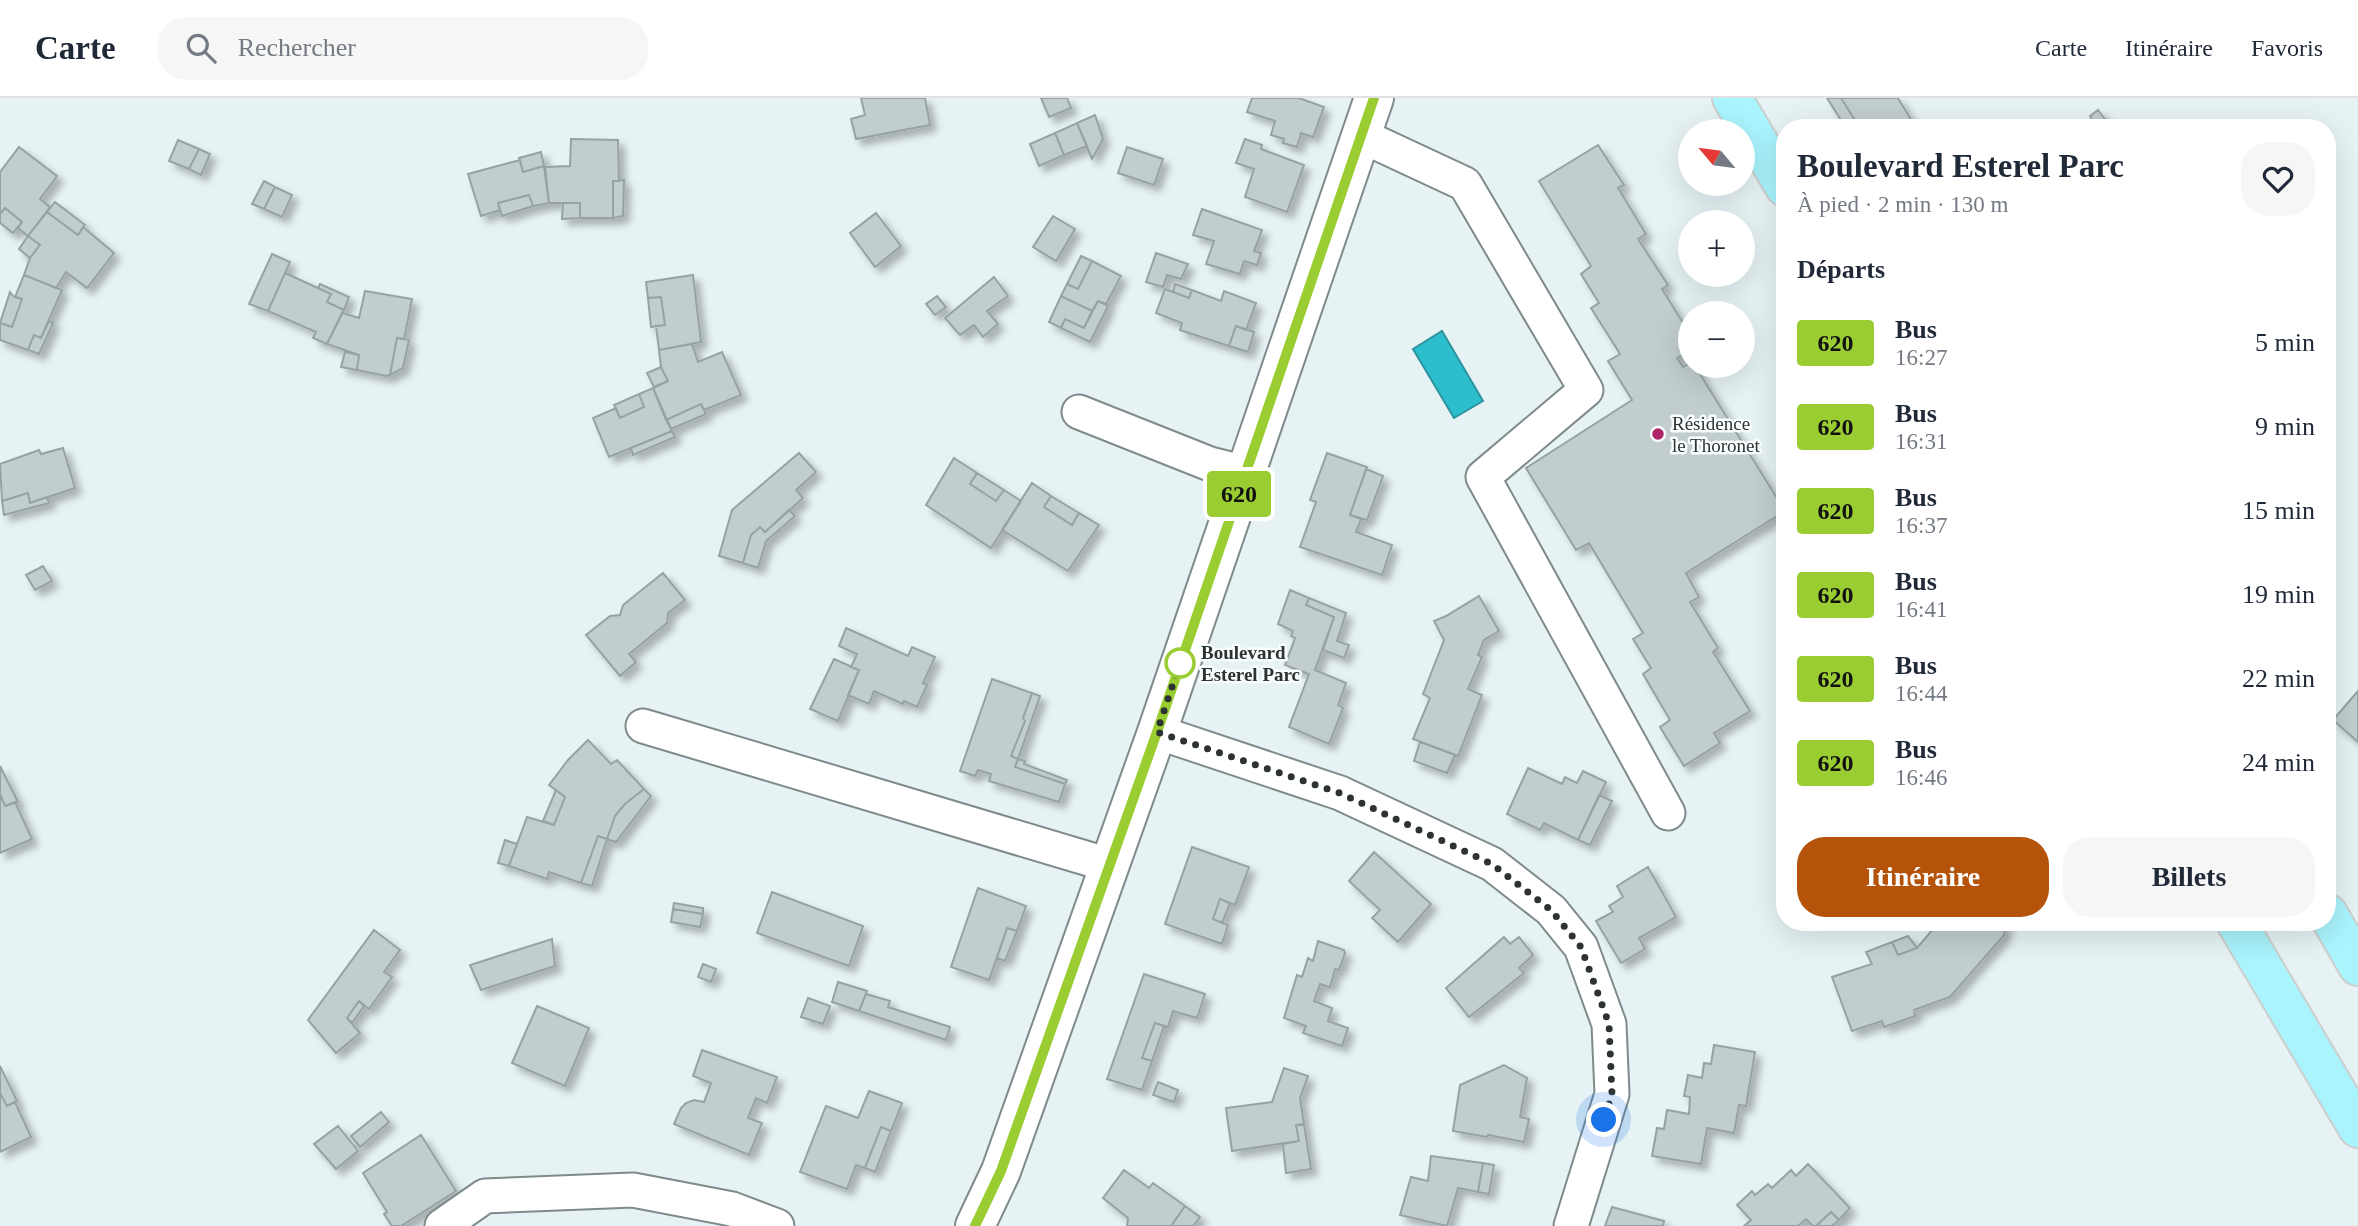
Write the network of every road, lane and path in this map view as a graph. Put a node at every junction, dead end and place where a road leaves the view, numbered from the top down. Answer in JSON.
{"nodes":[{"id":1,"x":1374,"y":98,"type":"edge"},
{"id":2,"x":1732,"y":98,"type":"edge"},
{"id":3,"x":1362,"y":136,"type":"junction"},
{"id":4,"x":1776,"y":172,"type":"edge"},
{"id":5,"x":1079,"y":412,"type":"dead end"},
{"id":6,"x":1246,"y":473,"type":"junction"},
{"id":7,"x":643,"y":726,"type":"dead end"},
{"id":8,"x":1157,"y":732,"type":"junction"},
{"id":9,"x":1668,"y":813,"type":"dead end"},
{"id":10,"x":1109,"y":865,"type":"junction"},
{"id":11,"x":2336,"y":928,"type":"edge"},
{"id":12,"x":2241,"y":931,"type":"edge"},
{"id":13,"x":2358,"y":966,"type":"edge"},
{"id":14,"x":2358,"y":1128,"type":"edge"},
{"id":15,"x":442,"y":1226,"type":"edge"},
{"id":16,"x":777,"y":1226,"type":"edge"},
{"id":17,"x":975,"y":1226,"type":"edge"},
{"id":18,"x":1571,"y":1226,"type":"edge"}],
"edges":[{"from":1,"to":3,"type":"street"},
{"from":2,"to":4,"type":"main road"},
{"from":3,"to":6,"type":"street"},
{"from":3,"to":9,"type":"street"},
{"from":5,"to":6,"type":"street"},
{"from":6,"to":8,"type":"street"},
{"from":7,"to":10,"type":"street"},
{"from":8,"to":10,"type":"street"},
{"from":8,"to":18,"type":"street"},
{"from":10,"to":17,"type":"street"},
{"from":11,"to":13,"type":"main road"},
{"from":12,"to":14,"type":"main road"},
{"from":15,"to":16,"type":"street"}]}
